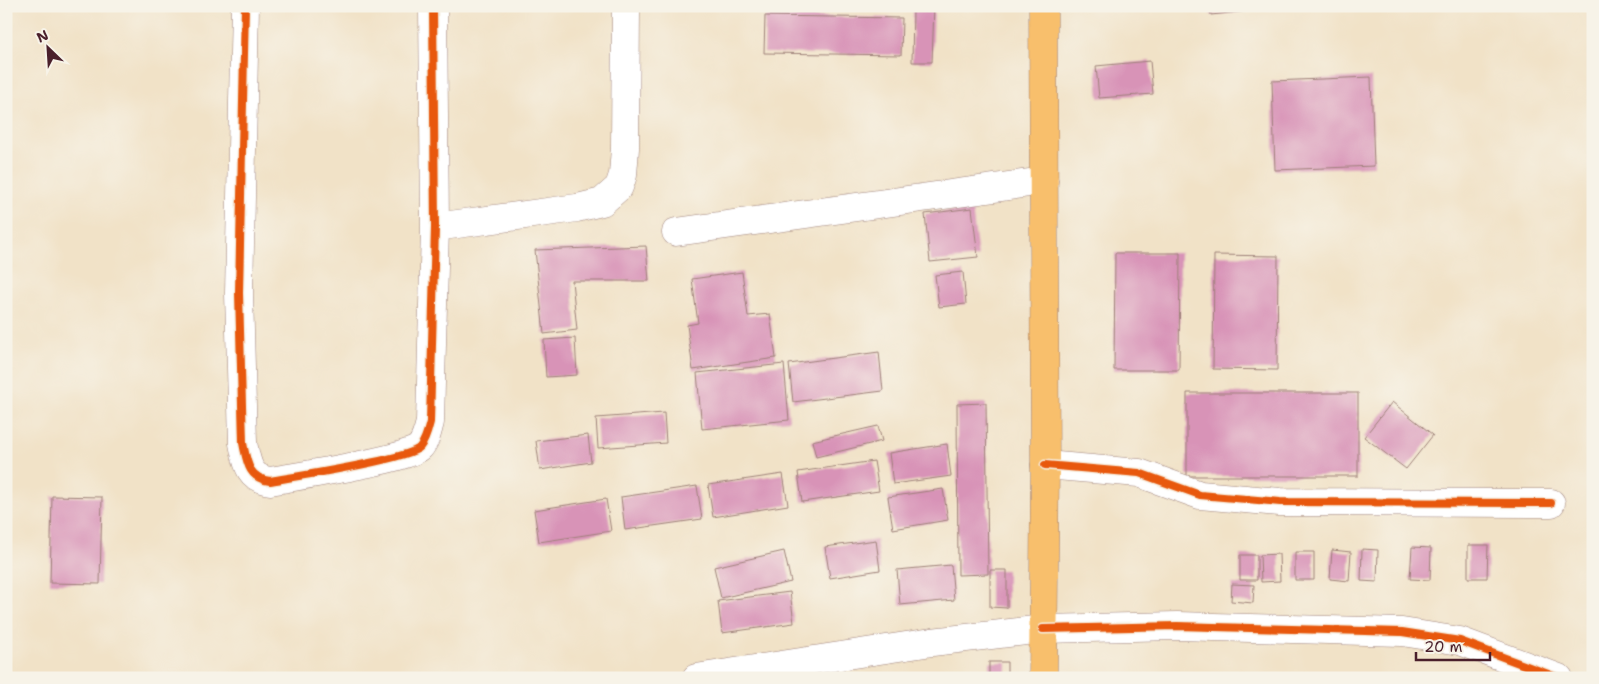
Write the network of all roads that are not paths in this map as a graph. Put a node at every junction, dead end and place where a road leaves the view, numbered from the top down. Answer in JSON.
{"nodes":[{"id":1,"x":245,"y":6,"type":"edge"},
{"id":2,"x":433,"y":6,"type":"edge"},
{"id":3,"x":626,"y":6,"type":"edge"},
{"id":4,"x":1043,"y":6,"type":"edge"},
{"id":5,"x":1044,"y":181,"type":"junction"},
{"id":6,"x":435,"y":227,"type":"junction"},
{"id":7,"x":676,"y":232,"type":"dead end"},
{"id":8,"x":1045,"y":465,"type":"junction"},
{"id":9,"x":1551,"y":503,"type":"dead end"},
{"id":10,"x":1043,"y":630,"type":"junction"},
{"id":11,"x":696,"y":678,"type":"edge"},
{"id":12,"x":1043,"y":678,"type":"edge"},
{"id":13,"x":1559,"y":678,"type":"edge"}],
"edges":[{"from":1,"to":6,"type":"street"},
{"from":2,"to":6,"type":"street"},
{"from":3,"to":6,"type":"street"},
{"from":4,"to":5,"type":"main road"},
{"from":5,"to":7,"type":"street"},
{"from":5,"to":8,"type":"main road"},
{"from":8,"to":9,"type":"street"},
{"from":8,"to":10,"type":"main road"},
{"from":10,"to":11,"type":"street"},
{"from":10,"to":12,"type":"main road"},
{"from":10,"to":13,"type":"street"}]}
